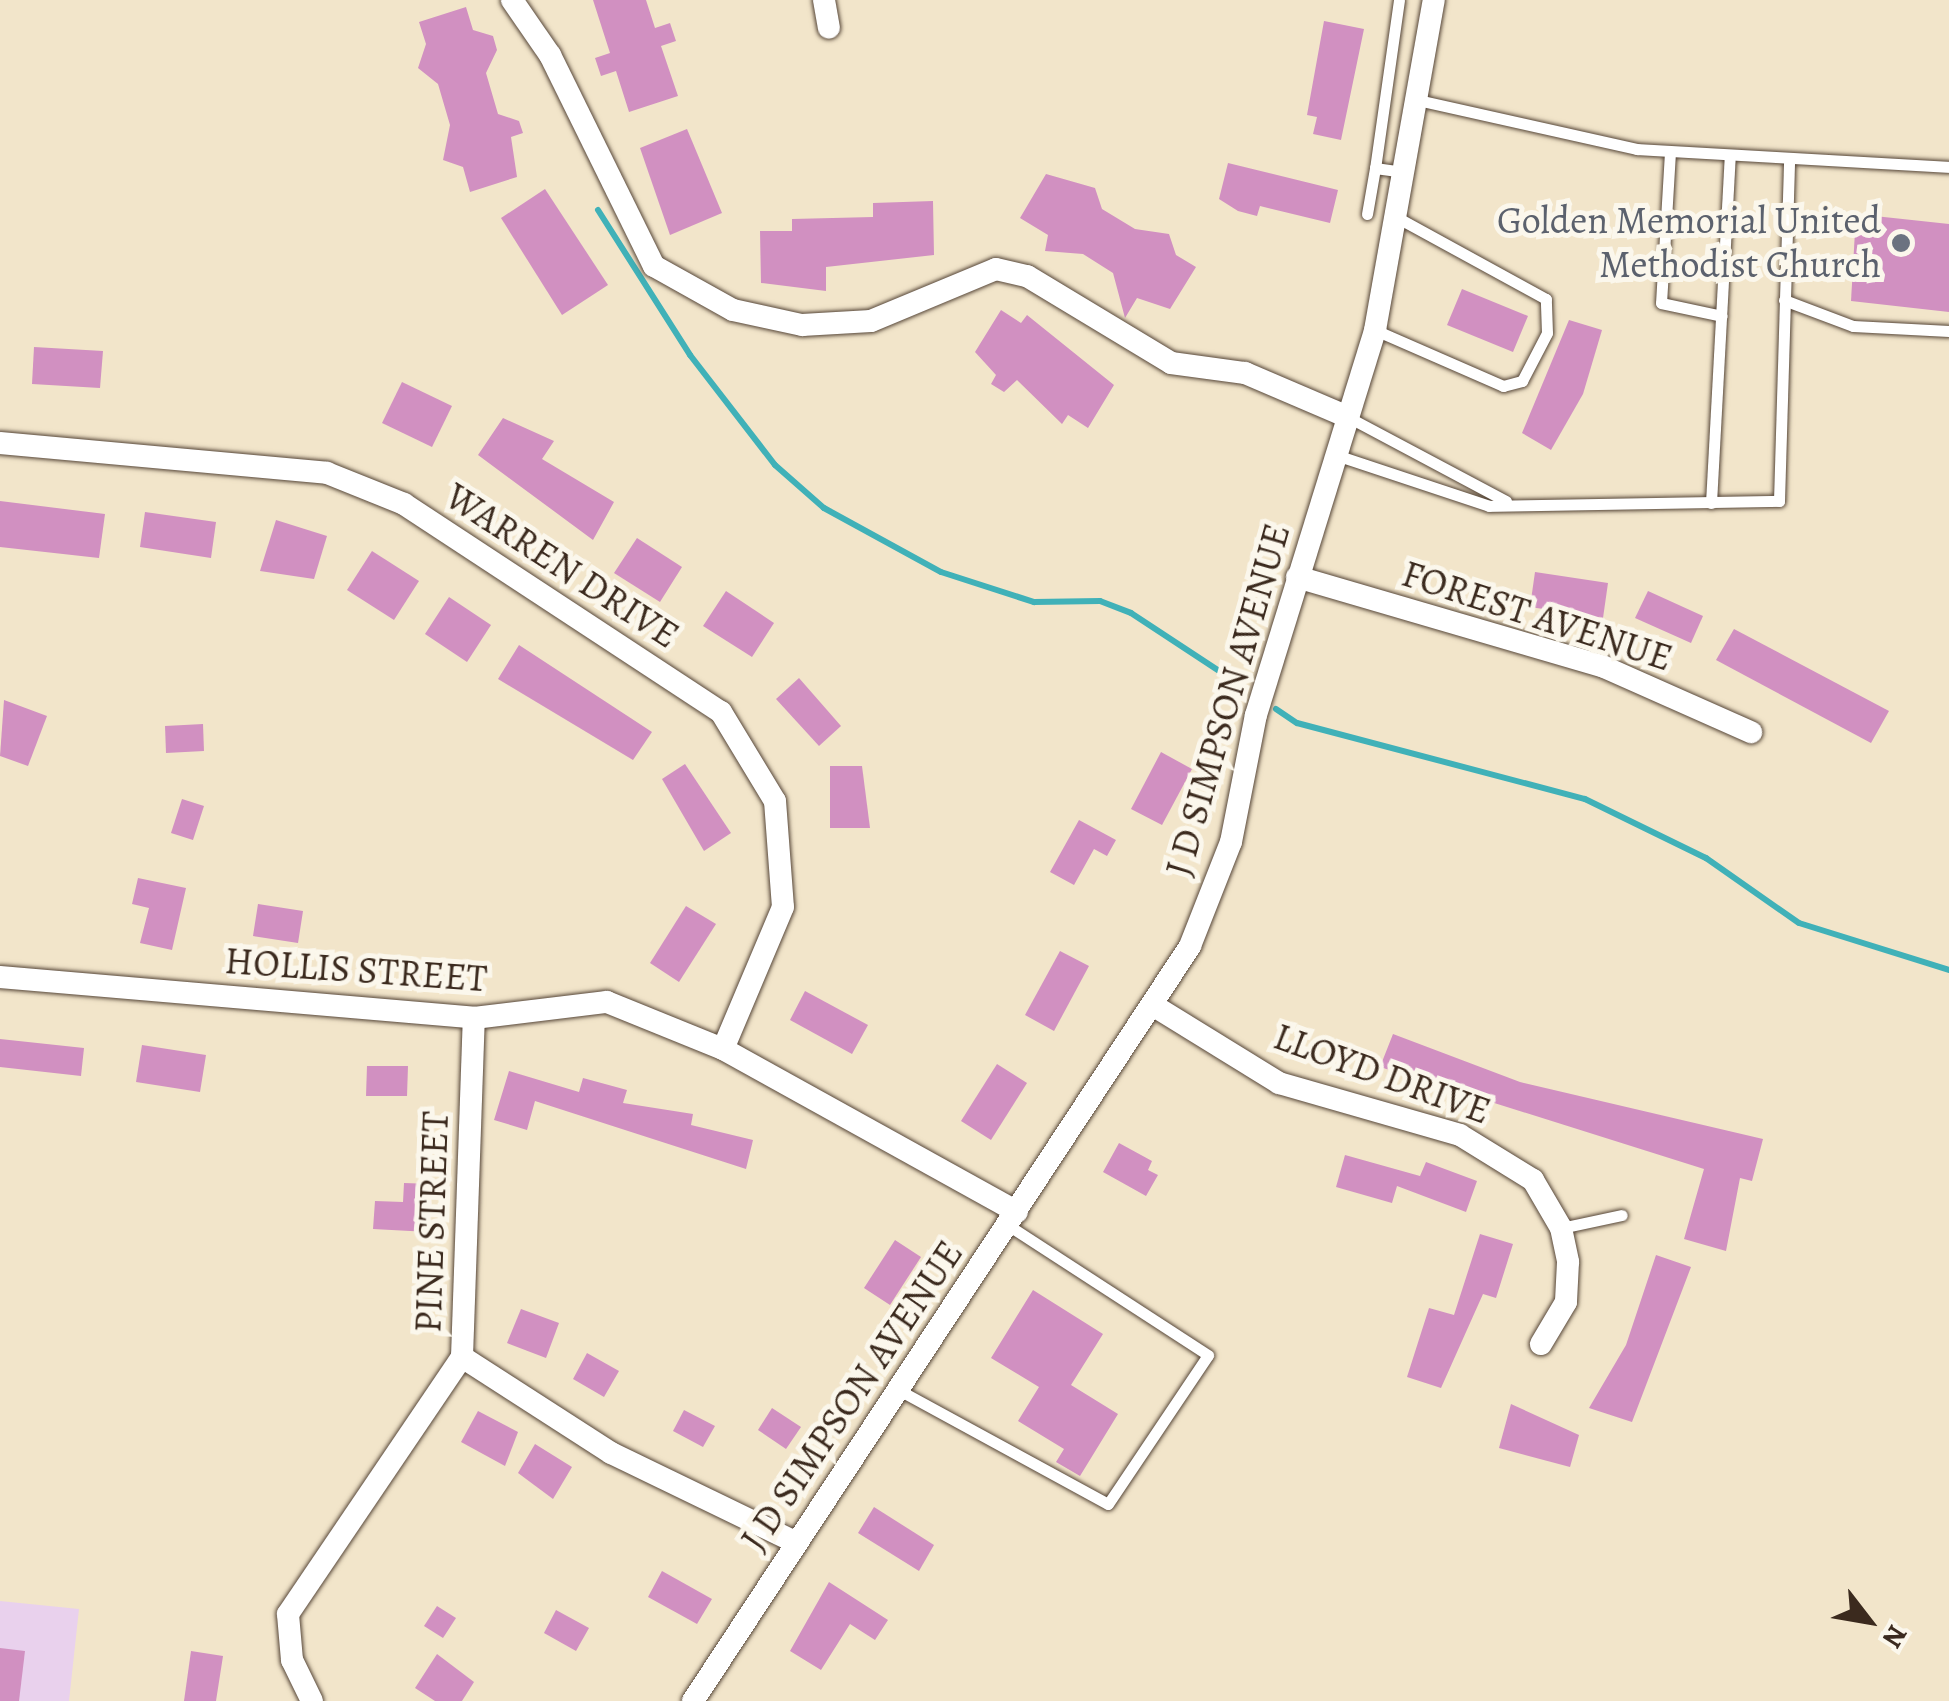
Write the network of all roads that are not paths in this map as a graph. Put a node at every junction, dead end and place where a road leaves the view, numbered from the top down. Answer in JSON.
{"nodes":[{"id":1,"x":512,"y":0,"type":"edge"},
{"id":2,"x":824,"y":0,"type":"edge"},
{"id":3,"x":1398,"y":0,"type":"edge"},
{"id":4,"x":1434,"y":0,"type":"edge"},
{"id":5,"x":829,"y":28,"type":"dead end"},
{"id":6,"x":1418,"y":100,"type":"junction"},
{"id":7,"x":1670,"y":152,"type":"junction"},
{"id":8,"x":1730,"y":156,"type":"junction"},
{"id":9,"x":1789,"y":160,"type":"junction"},
{"id":10,"x":1375,"y":168,"type":"junction"},
{"id":11,"x":1949,"y":168,"type":"edge"},
{"id":12,"x":1405,"y":172,"type":"junction"},
{"id":13,"x":1367,"y":214,"type":"dead end"},
{"id":14,"x":1396,"y":217,"type":"junction"},
{"id":15,"x":1784,"y":300,"type":"junction"},
{"id":16,"x":1722,"y":316,"type":"junction"},
{"id":17,"x":1375,"y":330,"type":"junction"},
{"id":18,"x":1949,"y":331,"type":"edge"},
{"id":19,"x":1348,"y":417,"type":"junction"},
{"id":20,"x":0,"y":443,"type":"edge"},
{"id":21,"x":1336,"y":455,"type":"junction"},
{"id":22,"x":1506,"y":500,"type":"junction"},
{"id":23,"x":1711,"y":503,"type":"junction"},
{"id":24,"x":1298,"y":577,"type":"junction"},
{"id":25,"x":1751,"y":732,"type":"dead end"},
{"id":26,"x":0,"y":977,"type":"edge"},
{"id":27,"x":1154,"y":1006,"type":"junction"},
{"id":28,"x":474,"y":1018,"type":"junction"},
{"id":29,"x":723,"y":1049,"type":"junction"},
{"id":30,"x":1622,"y":1214,"type":"dead end"},
{"id":31,"x":1012,"y":1218,"type":"junction"},
{"id":32,"x":1561,"y":1228,"type":"junction"},
{"id":33,"x":1541,"y":1344,"type":"dead end"},
{"id":34,"x":462,"y":1357,"type":"junction"},
{"id":35,"x":897,"y":1390,"type":"junction"},
{"id":36,"x":795,"y":1542,"type":"junction"},
{"id":37,"x":312,"y":1701,"type":"edge"},
{"id":38,"x":693,"y":1701,"type":"edge"}],
"edges":[{"from":1,"to":19,"type":"street"},
{"from":2,"to":5,"type":"street"},
{"from":3,"to":10,"type":"lane"},
{"from":4,"to":6,"type":"street","name":"J D SIMPSON AVENUE"},
{"from":6,"to":7,"type":"lane"},
{"from":6,"to":12,"type":"street","name":"J D SIMPSON AVENUE"},
{"from":7,"to":8,"type":"lane"},
{"from":7,"to":16,"type":"lane"},
{"from":8,"to":9,"type":"lane"},
{"from":8,"to":16,"type":"lane"},
{"from":9,"to":11,"type":"lane"},
{"from":9,"to":15,"type":"lane"},
{"from":10,"to":12,"type":"lane"},
{"from":10,"to":13,"type":"lane"},
{"from":12,"to":14,"type":"street","name":"J D SIMPSON AVENUE"},
{"from":14,"to":17,"type":"street","name":"J D SIMPSON AVENUE"},
{"from":14,"to":17,"type":"lane"},
{"from":15,"to":18,"type":"lane"},
{"from":15,"to":23,"type":"lane"},
{"from":16,"to":23,"type":"lane"},
{"from":17,"to":19,"type":"street","name":"J D SIMPSON AVENUE"},
{"from":19,"to":21,"type":"street","name":"J D SIMPSON AVENUE"},
{"from":19,"to":22,"type":"lane"},
{"from":20,"to":29,"type":"street","name":"WARREN DRIVE"},
{"from":21,"to":22,"type":"lane"},
{"from":21,"to":24,"type":"street","name":"J D SIMPSON AVENUE"},
{"from":22,"to":23,"type":"lane"},
{"from":24,"to":25,"type":"street","name":"FOREST AVENUE"},
{"from":24,"to":27,"type":"street","name":"J D SIMPSON AVENUE"},
{"from":26,"to":28,"type":"street","name":"HOLLIS STREET"},
{"from":27,"to":31,"type":"street","name":"J D SIMPSON AVENUE"},
{"from":27,"to":32,"type":"street","name":"LLOYD DRIVE"},
{"from":28,"to":29,"type":"street","name":"HOLLIS STREET"},
{"from":28,"to":34,"type":"street","name":"PINE STREET"},
{"from":29,"to":31,"type":"street","name":"HOLLIS STREET"},
{"from":30,"to":32,"type":"lane"},
{"from":31,"to":35,"type":"street","name":"J D SIMPSON AVENUE"},
{"from":31,"to":35,"type":"lane"},
{"from":32,"to":33,"type":"street","name":"LLOYD DRIVE"},
{"from":34,"to":36,"type":"street"},
{"from":34,"to":37,"type":"street","name":"PINE STREET"},
{"from":35,"to":36,"type":"street","name":"J D SIMPSON AVENUE"},
{"from":36,"to":38,"type":"street","name":"J D SIMPSON AVENUE"}]}
